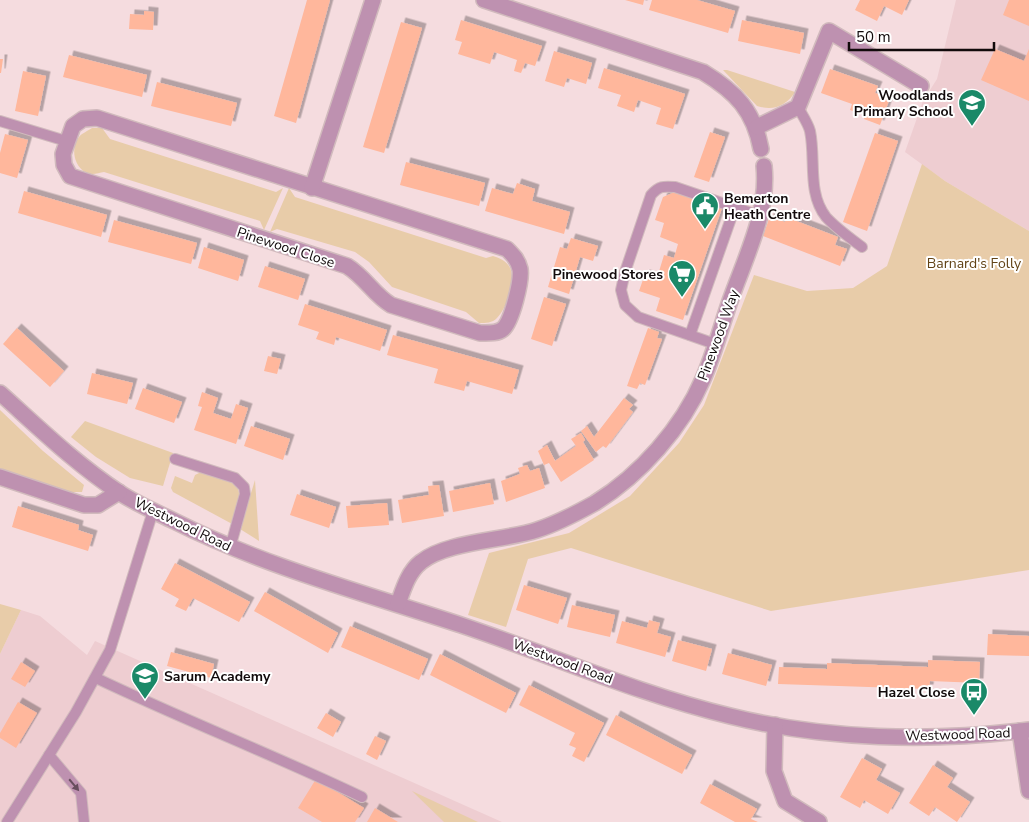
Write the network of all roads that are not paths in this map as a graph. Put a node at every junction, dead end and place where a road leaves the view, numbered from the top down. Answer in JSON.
{"nodes":[{"id":1,"x":373,"y":0,"type":"edge"},
{"id":2,"x":484,"y":0,"type":"edge"},
{"id":3,"x":921,"y":86,"type":"dead end"},
{"id":4,"x":798,"y":107,"type":"junction"},
{"id":5,"x":0,"y":122,"type":"edge"},
{"id":6,"x":757,"y":127,"type":"junction"},
{"id":7,"x":66,"y":141,"type":"junction"},
{"id":8,"x":761,"y":149,"type":"dead end"},
{"id":9,"x":764,"y":166,"type":"dead end"},
{"id":10,"x":312,"y":188,"type":"junction"},
{"id":11,"x":735,"y":207,"type":"junction"},
{"id":12,"x":760,"y":216,"type":"junction"},
{"id":13,"x":862,"y":247,"type":"dead end"},
{"id":14,"x":690,"y":335,"type":"junction"},
{"id":15,"x":715,"y":344,"type":"junction"},
{"id":16,"x":0,"y":393,"type":"edge"},
{"id":17,"x":175,"y":459,"type":"dead end"},
{"id":18,"x":0,"y":477,"type":"edge"},
{"id":19,"x":119,"y":492,"type":"junction"},
{"id":20,"x":153,"y":511,"type":"junction"},
{"id":21,"x":230,"y":548,"type":"junction"},
{"id":22,"x":398,"y":604,"type":"junction"},
{"id":23,"x":96,"y":678,"type":"junction"},
{"id":24,"x":775,"y":726,"type":"junction"},
{"id":25,"x":1024,"y":731,"type":"edge"},
{"id":26,"x":49,"y":754,"type":"junction"},
{"id":27,"x":1029,"y":791,"type":"edge"},
{"id":28,"x":362,"y":797,"type":"dead end"},
{"id":29,"x":7,"y":822,"type":"edge"},
{"id":30,"x":84,"y":822,"type":"edge"},
{"id":31,"x":818,"y":822,"type":"edge"}],
"edges":[{"from":1,"to":10,"type":"street"},
{"from":2,"to":6,"type":"street"},
{"from":3,"to":4,"type":"street"},
{"from":4,"to":6,"type":"street"},
{"from":4,"to":13,"type":"lane"},
{"from":5,"to":7,"type":"lane"},
{"from":6,"to":8,"type":"street"},
{"from":7,"to":10,"type":"street","name":"Pinewood Close"},
{"from":7,"to":10,"type":"street","name":"Pinewood Close"},
{"from":9,"to":12,"type":"street","name":"Pinewood Way"},
{"from":11,"to":12,"type":"lane"},
{"from":11,"to":14,"type":"lane"},
{"from":11,"to":14,"type":"lane"},
{"from":12,"to":15,"type":"street","name":"Pinewood Way"},
{"from":14,"to":15,"type":"lane"},
{"from":15,"to":22,"type":"street","name":"Pinewood Way"},
{"from":16,"to":19,"type":"street","name":"Westwood Road"},
{"from":17,"to":21,"type":"lane"},
{"from":18,"to":19,"type":"street","name":"Westwood Road"},
{"from":19,"to":20,"type":"street","name":"Westwood Road"},
{"from":20,"to":21,"type":"street","name":"Westwood Road"},
{"from":20,"to":23,"type":"lane"},
{"from":21,"to":22,"type":"street","name":"Westwood Road"},
{"from":22,"to":24,"type":"street","name":"Westwood Road"},
{"from":23,"to":26,"type":"lane"},
{"from":23,"to":28,"type":"lane"},
{"from":24,"to":25,"type":"street","name":"Westwood Road"},
{"from":24,"to":31,"type":"street"},
{"from":25,"to":27,"type":"street"},
{"from":26,"to":29,"type":"lane"},
{"from":26,"to":30,"type":"lane","one_way":true}]}
